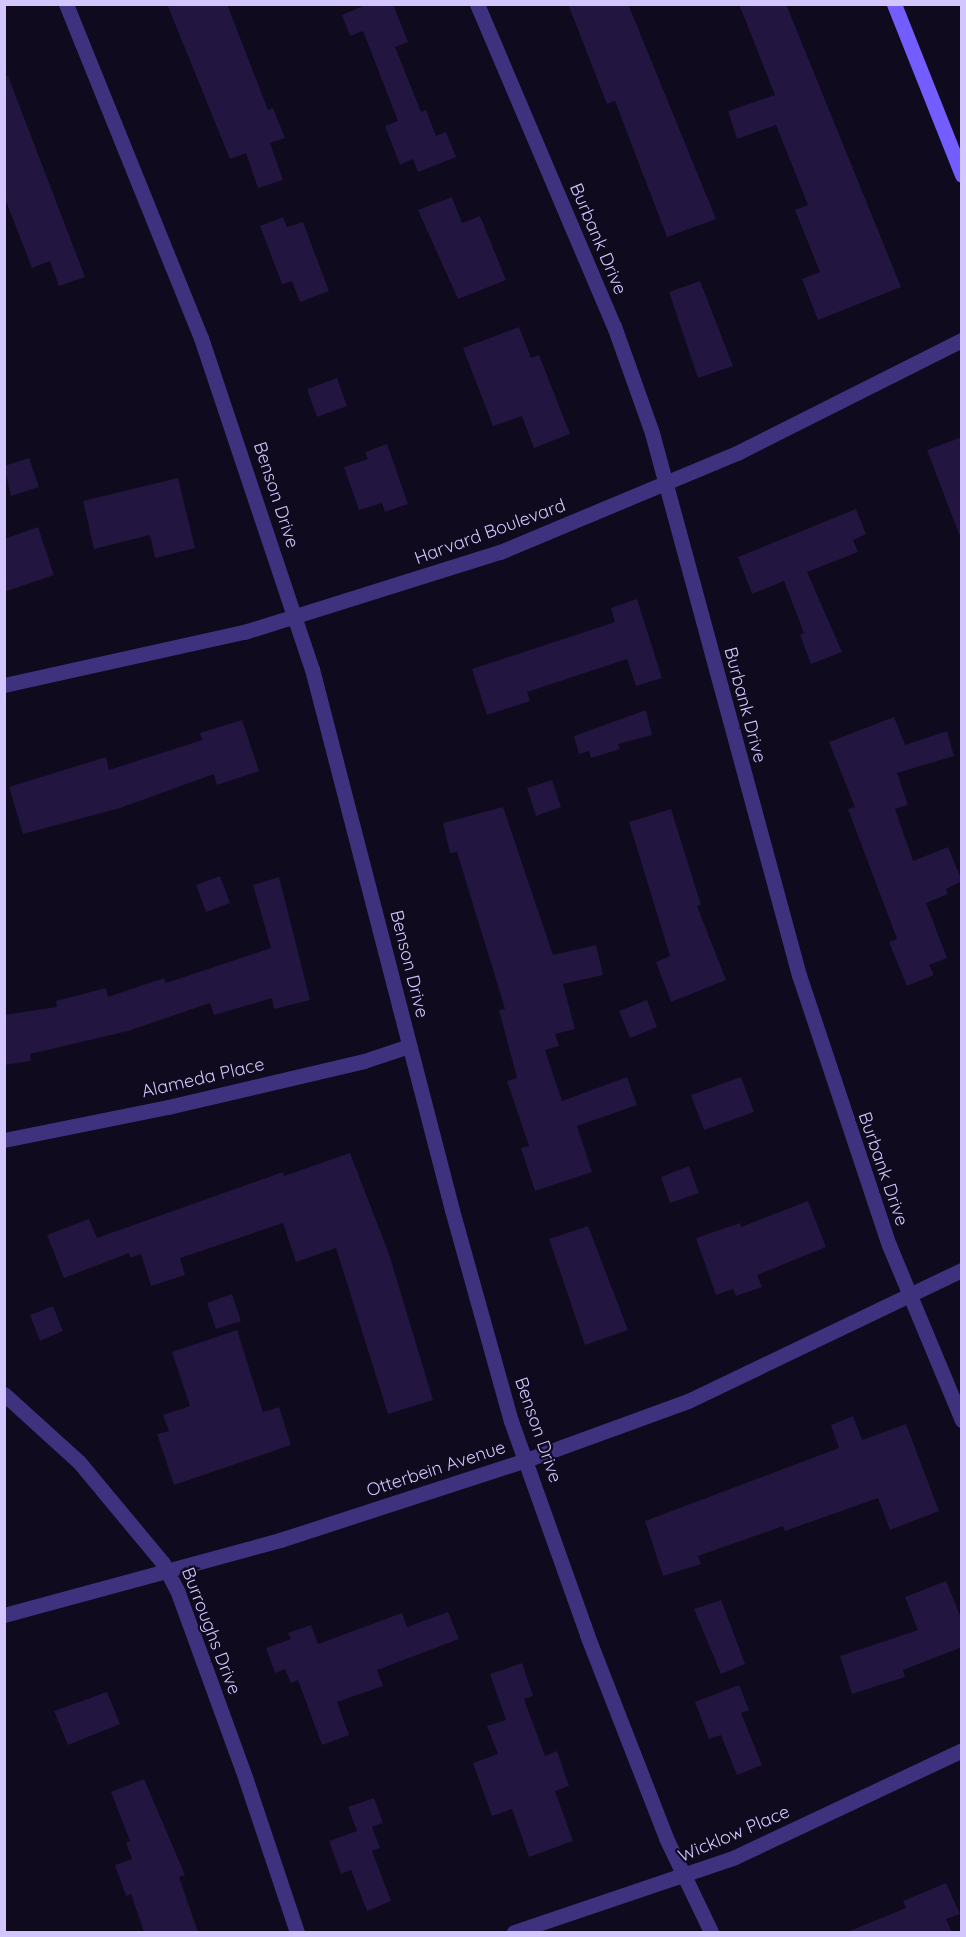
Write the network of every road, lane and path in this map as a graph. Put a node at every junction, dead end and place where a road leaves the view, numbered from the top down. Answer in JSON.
{"nodes":[{"id":1,"x":66,"y":4,"type":"edge"},
{"id":2,"x":477,"y":4,"type":"edge"},
{"id":3,"x":894,"y":4,"type":"edge"},
{"id":4,"x":962,"y":175,"type":"edge"},
{"id":5,"x":962,"y":340,"type":"edge"},
{"id":6,"x":666,"y":485,"type":"junction"},
{"id":7,"x":295,"y":617,"type":"junction"},
{"id":8,"x":4,"y":685,"type":"edge"},
{"id":9,"x":408,"y":1046,"type":"junction"},
{"id":10,"x":4,"y":1140,"type":"edge"},
{"id":11,"x":962,"y":1270,"type":"edge"},
{"id":12,"x":909,"y":1293,"type":"junction"},
{"id":13,"x":4,"y":1394,"type":"edge"},
{"id":14,"x":962,"y":1420,"type":"edge"},
{"id":15,"x":526,"y":1460,"type":"junction"},
{"id":16,"x":167,"y":1571,"type":"junction"},
{"id":17,"x":4,"y":1615,"type":"edge"},
{"id":18,"x":962,"y":1750,"type":"edge"},
{"id":19,"x":685,"y":1876,"type":"junction"},
{"id":20,"x":297,"y":1932,"type":"edge"},
{"id":21,"x":514,"y":1932,"type":"edge"},
{"id":22,"x":711,"y":1932,"type":"edge"}],
"edges":[{"from":1,"to":7,"type":"street","name":"Benson Drive"},
{"from":2,"to":6,"type":"street","name":"Burbank Drive"},
{"from":3,"to":4,"type":"main road"},
{"from":5,"to":6,"type":"street","name":"Harvard Boulevard"},
{"from":6,"to":7,"type":"street","name":"Harvard Boulevard"},
{"from":6,"to":12,"type":"street","name":"Burbank Drive"},
{"from":7,"to":8,"type":"street","name":"Harvard Boulevard"},
{"from":7,"to":9,"type":"street","name":"Benson Drive"},
{"from":9,"to":10,"type":"street","name":"Alameda Place"},
{"from":9,"to":15,"type":"street","name":"Benson Drive"},
{"from":11,"to":12,"type":"street","name":"Otterbein Avenue"},
{"from":12,"to":14,"type":"street","name":"Burbank Drive"},
{"from":12,"to":15,"type":"street","name":"Otterbein Avenue"},
{"from":13,"to":16,"type":"street","name":"Burroughs Drive"},
{"from":15,"to":16,"type":"street","name":"Otterbein Avenue"},
{"from":15,"to":19,"type":"street","name":"Benson Drive"},
{"from":16,"to":17,"type":"street","name":"Otterbein Avenue"},
{"from":16,"to":20,"type":"street","name":"Burroughs Drive"},
{"from":18,"to":19,"type":"street","name":"Wicklow Place"},
{"from":19,"to":21,"type":"street","name":"Wicklow Place"},
{"from":19,"to":22,"type":"street","name":"Benson Drive"}]}
